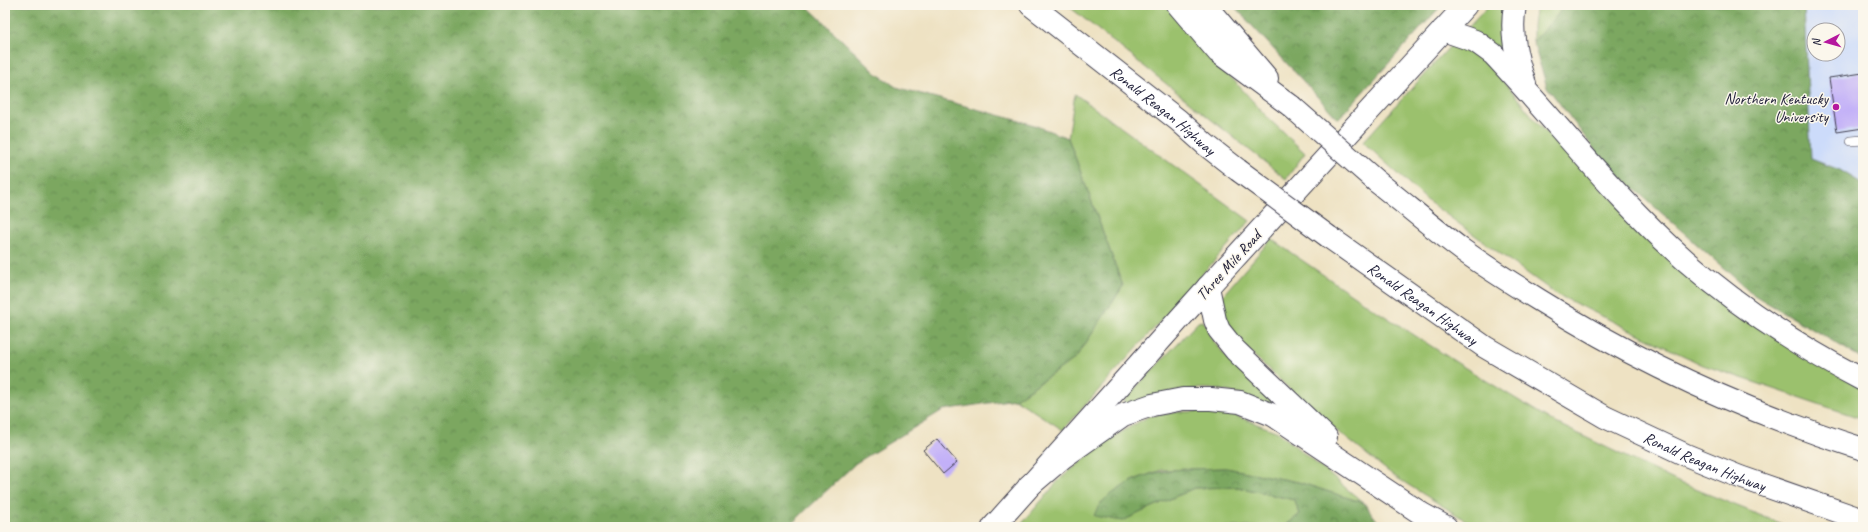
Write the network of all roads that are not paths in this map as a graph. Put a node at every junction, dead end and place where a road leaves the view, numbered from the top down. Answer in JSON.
{"nodes":[{"id":1,"x":1031,"y":5,"type":"edge"},
{"id":2,"x":1178,"y":5,"type":"edge"},
{"id":3,"x":1205,"y":5,"type":"edge"},
{"id":4,"x":1466,"y":5,"type":"edge"},
{"id":5,"x":1515,"y":5,"type":"edge"},
{"id":6,"x":1443,"y":30,"type":"junction"},
{"id":7,"x":1528,"y":90,"type":"junction"},
{"id":8,"x":1291,"y":106,"type":"junction"},
{"id":9,"x":1863,"y":140,"type":"edge"},
{"id":10,"x":1851,"y":141,"type":"dead end"},
{"id":11,"x":1208,"y":287,"type":"junction"},
{"id":12,"x":1863,"y":380,"type":"edge"},
{"id":13,"x":1863,"y":449,"type":"edge"},
{"id":14,"x":1362,"y":473,"type":"junction"},
{"id":15,"x":1029,"y":486,"type":"junction"},
{"id":16,"x":1863,"y":520,"type":"edge"},
{"id":17,"x":993,"y":527,"type":"edge"},
{"id":18,"x":1446,"y":527,"type":"edge"}],
"edges":[{"from":1,"to":16,"type":"main road","name":"Ronald Reagan Highway","bridge":true},
{"from":2,"to":8,"type":"main road"},
{"from":3,"to":8,"type":"main road"},
{"from":4,"to":6,"type":"main road","name":"Three Mile Road"},
{"from":5,"to":7,"type":"main road"},
{"from":6,"to":7,"type":"main road"},
{"from":6,"to":11,"type":"main road","name":"Three Mile Road"},
{"from":7,"to":12,"type":"main road"},
{"from":8,"to":13,"type":"main road","bridge":true},
{"from":9,"to":10,"type":"lane"},
{"from":11,"to":14,"type":"main road"},
{"from":11,"to":15,"type":"main road","name":"Three Mile Road"},
{"from":14,"to":15,"type":"main road"},
{"from":14,"to":18,"type":"main road"},
{"from":15,"to":17,"type":"main road","name":"Three Mile Road"}]}
